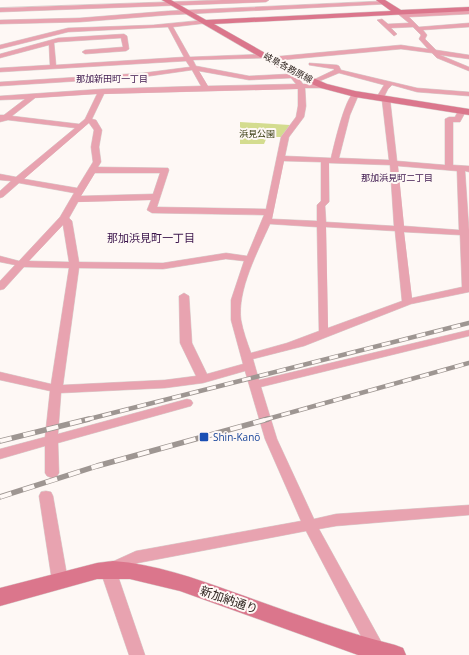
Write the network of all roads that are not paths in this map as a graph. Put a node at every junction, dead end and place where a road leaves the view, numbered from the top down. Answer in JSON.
{"nodes":[{"id":1,"x":72,"y":0,"type":"edge"},
{"id":2,"x":259,"y":0,"type":"edge"},
{"id":3,"x":266,"y":0,"type":"edge"},
{"id":4,"x":382,"y":1,"type":"edge"},
{"id":5,"x":110,"y":2,"type":"edge"},
{"id":6,"x":170,"y":2,"type":"edge"},
{"id":7,"x":74,"y":7,"type":"junction"},
{"id":8,"x":264,"y":9,"type":"junction"},
{"id":9,"x":0,"y":10,"type":"edge"},
{"id":10,"x":469,"y":11,"type":"edge"},
{"id":11,"x":188,"y":12,"type":"junction"},
{"id":12,"x":402,"y":14,"type":"junction"},
{"id":13,"x":269,"y":19,"type":"junction"},
{"id":14,"x":80,"y":20,"type":"junction"},
{"id":15,"x":380,"y":20,"type":"dead end"},
{"id":16,"x":0,"y":22,"type":"edge"},
{"id":17,"x":206,"y":22,"type":"junction"},
{"id":18,"x":469,"y":25,"type":"edge"},
{"id":19,"x":170,"y":26,"type":"junction"},
{"id":20,"x":386,"y":26,"type":"junction"},
{"id":21,"x":416,"y":27,"type":"junction"},
{"id":22,"x":83,"y":29,"type":"junction"},
{"id":23,"x":394,"y":34,"type":"dead end"},
{"id":24,"x":84,"y":39,"type":"junction"},
{"id":25,"x":49,"y":42,"type":"junction"},
{"id":26,"x":0,"y":43,"type":"edge"},
{"id":27,"x":18,"y":43,"type":"junction"},
{"id":28,"x":0,"y":47,"type":"edge"},
{"id":29,"x":433,"y":51,"type":"junction"},
{"id":30,"x":85,"y":52,"type":"junction"},
{"id":31,"x":469,"y":52,"type":"edge"},
{"id":32,"x":447,"y":53,"type":"junction"},
{"id":33,"x":0,"y":56,"type":"edge"},
{"id":34,"x":469,"y":57,"type":"edge"},
{"id":35,"x":268,"y":58,"type":"junction"},
{"id":36,"x":189,"y":59,"type":"junction"},
{"id":37,"x":19,"y":60,"type":"junction"},
{"id":38,"x":311,"y":64,"type":"dead end"},
{"id":39,"x":86,"y":65,"type":"junction"},
{"id":40,"x":53,"y":67,"type":"junction"},
{"id":41,"x":194,"y":68,"type":"junction"},
{"id":42,"x":469,"y":69,"type":"edge"},
{"id":43,"x":0,"y":70,"type":"edge"},
{"id":44,"x":338,"y":71,"type":"junction"},
{"id":45,"x":293,"y":74,"type":"junction"},
{"id":46,"x":313,"y":82,"type":"junction"},
{"id":47,"x":0,"y":84,"type":"edge"},
{"id":48,"x":389,"y":84,"type":"junction"},
{"id":49,"x":324,"y":86,"type":"junction"},
{"id":50,"x":301,"y":87,"type":"junction"},
{"id":51,"x":205,"y":88,"type":"junction"},
{"id":52,"x":102,"y":91,"type":"junction"},
{"id":53,"x":355,"y":94,"type":"junction"},
{"id":54,"x":469,"y":94,"type":"edge"},
{"id":55,"x":34,"y":96,"type":"junction"},
{"id":56,"x":0,"y":98,"type":"edge"},
{"id":57,"x":383,"y":98,"type":"junction"},
{"id":58,"x":466,"y":112,"type":"edge"},
{"id":59,"x":2,"y":119,"type":"edge"},
{"id":60,"x":88,"y":120,"type":"junction"},
{"id":61,"x":81,"y":126,"type":"junction"},
{"id":62,"x":280,"y":158,"type":"junction"},
{"id":63,"x":329,"y":160,"type":"junction"},
{"id":64,"x":393,"y":164,"type":"junction"},
{"id":65,"x":449,"y":168,"type":"junction"},
{"id":66,"x":465,"y":169,"type":"edge"},
{"id":67,"x":92,"y":170,"type":"junction"},
{"id":68,"x":0,"y":177,"type":"edge"},
{"id":69,"x":17,"y":180,"type":"junction"},
{"id":70,"x":0,"y":195,"type":"edge"},
{"id":71,"x":77,"y":195,"type":"junction"},
{"id":72,"x":154,"y":197,"type":"junction"},
{"id":73,"x":268,"y":216,"type":"junction"},
{"id":74,"x":64,"y":218,"type":"junction"},
{"id":75,"x":322,"y":224,"type":"junction"},
{"id":76,"x":399,"y":228,"type":"junction"},
{"id":77,"x":466,"y":232,"type":"edge"},
{"id":78,"x":250,"y":259,"type":"junction"},
{"id":79,"x":0,"y":260,"type":"edge"},
{"id":80,"x":21,"y":264,"type":"junction"},
{"id":81,"x":74,"y":266,"type":"junction"},
{"id":82,"x":0,"y":287,"type":"edge"},
{"id":83,"x":468,"y":288,"type":"edge"},
{"id":84,"x":184,"y":296,"type":"dead end"},
{"id":85,"x":408,"y":302,"type":"junction"},
{"id":86,"x":325,"y":333,"type":"junction"},
{"id":87,"x":469,"y":333,"type":"edge"},
{"id":88,"x":248,"y":362,"type":"junction"},
{"id":89,"x":0,"y":376,"type":"edge"},
{"id":90,"x":203,"y":378,"type":"junction"},
{"id":91,"x":255,"y":385,"type":"junction"},
{"id":92,"x":57,"y":390,"type":"junction"},
{"id":93,"x":187,"y":403,"type":"dead end"},
{"id":94,"x":52,"y":441,"type":"junction"},
{"id":95,"x":0,"y":454,"type":"edge"},
{"id":96,"x":52,"y":473,"type":"dead end"},
{"id":97,"x":46,"y":496,"type":"dead end"},
{"id":98,"x":469,"y":510,"type":"edge"},
{"id":99,"x":310,"y":525,"type":"junction"},
{"id":100,"x":108,"y":570,"type":"junction"},
{"id":101,"x":60,"y":581,"type":"junction"},
{"id":102,"x":0,"y":597,"type":"edge"},
{"id":103,"x":386,"y":653,"type":"edge"},
{"id":104,"x":137,"y":655,"type":"edge"}],
"edges":[{"from":1,"to":7,"type":"street"},
{"from":2,"to":3,"type":"street"},
{"from":2,"to":6,"type":"street"},
{"from":2,"to":8,"type":"street"},
{"from":4,"to":8,"type":"street"},
{"from":4,"to":12,"type":"street"},
{"from":5,"to":6,"type":"street"},
{"from":5,"to":7,"type":"street"},
{"from":6,"to":11,"type":"street","name":"岐阜各務原線"},
{"from":7,"to":9,"type":"street"},
{"from":7,"to":14,"type":"street"},
{"from":8,"to":11,"type":"street"},
{"from":8,"to":13,"type":"street"},
{"from":10,"to":12,"type":"street"},
{"from":11,"to":14,"type":"street"},
{"from":11,"to":17,"type":"street","name":"岐阜各務原線"},
{"from":12,"to":13,"type":"street"},
{"from":12,"to":21,"type":"street"},
{"from":13,"to":17,"type":"street"},
{"from":14,"to":16,"type":"street"},
{"from":14,"to":22,"type":"street"},
{"from":15,"to":20,"type":"street"},
{"from":17,"to":19,"type":"street"},
{"from":17,"to":35,"type":"street","name":"岐阜各務原線"},
{"from":18,"to":21,"type":"street"},
{"from":19,"to":22,"type":"street"},
{"from":19,"to":36,"type":"street"},
{"from":20,"to":21,"type":"street"},
{"from":20,"to":23,"type":"street"},
{"from":21,"to":29,"type":"street"},
{"from":22,"to":24,"type":"street"},
{"from":22,"to":27,"type":"street"},
{"from":24,"to":25,"type":"street"},
{"from":24,"to":30,"type":"street"},
{"from":24,"to":30,"type":"street"},
{"from":25,"to":37,"type":"street"},
{"from":25,"to":40,"type":"street"},
{"from":26,"to":27,"type":"street"},
{"from":27,"to":28,"type":"street"},
{"from":29,"to":32,"type":"street"},
{"from":29,"to":35,"type":"street"},
{"from":29,"to":42,"type":"street"},
{"from":30,"to":39,"type":"street"},
{"from":31,"to":32,"type":"street"},
{"from":32,"to":34,"type":"street"},
{"from":33,"to":37,"type":"street"},
{"from":35,"to":36,"type":"street"},
{"from":35,"to":45,"type":"street","name":"岐阜各務原線"},
{"from":36,"to":39,"type":"street"},
{"from":36,"to":41,"type":"street"},
{"from":37,"to":40,"type":"street"},
{"from":37,"to":43,"type":"street"},
{"from":38,"to":44,"type":"street"},
{"from":39,"to":40,"type":"street"},
{"from":41,"to":45,"type":"street"},
{"from":41,"to":47,"type":"street"},
{"from":41,"to":51,"type":"street"},
{"from":44,"to":46,"type":"street"},
{"from":44,"to":48,"type":"street"},
{"from":45,"to":46,"type":"street","name":"岐阜各務原線"},
{"from":45,"to":50,"type":"street"},
{"from":46,"to":49,"type":"street","name":"岐阜各務原線"},
{"from":48,"to":54,"type":"street"},
{"from":48,"to":57,"type":"street"},
{"from":49,"to":50,"type":"street"},
{"from":49,"to":53,"type":"street","name":"岐阜各務原線"},
{"from":50,"to":51,"type":"street"},
{"from":50,"to":62,"type":"street"},
{"from":51,"to":52,"type":"street"},
{"from":52,"to":55,"type":"street"},
{"from":52,"to":60,"type":"street"},
{"from":53,"to":57,"type":"street","name":"岐阜各務原線"},
{"from":53,"to":63,"type":"street"},
{"from":55,"to":56,"type":"street"},
{"from":55,"to":59,"type":"street"},
{"from":57,"to":58,"type":"street","name":"岐阜各務原線"},
{"from":57,"to":64,"type":"street"},
{"from":58,"to":65,"type":"street"},
{"from":59,"to":61,"type":"street"},
{"from":60,"to":61,"type":"street"},
{"from":60,"to":67,"type":"street"},
{"from":61,"to":69,"type":"street"},
{"from":62,"to":63,"type":"street"},
{"from":62,"to":73,"type":"street"},
{"from":63,"to":64,"type":"street"},
{"from":63,"to":75,"type":"street"},
{"from":64,"to":65,"type":"street"},
{"from":64,"to":76,"type":"street"},
{"from":65,"to":66,"type":"street"},
{"from":66,"to":77,"type":"street"},
{"from":67,"to":71,"type":"street"},
{"from":67,"to":72,"type":"street"},
{"from":68,"to":69,"type":"street"},
{"from":69,"to":70,"type":"street"},
{"from":69,"to":71,"type":"street"},
{"from":71,"to":72,"type":"street"},
{"from":71,"to":74,"type":"street"},
{"from":72,"to":73,"type":"street"},
{"from":73,"to":75,"type":"street"},
{"from":73,"to":78,"type":"street"},
{"from":74,"to":80,"type":"street"},
{"from":74,"to":81,"type":"street"},
{"from":75,"to":76,"type":"street"},
{"from":75,"to":86,"type":"street"},
{"from":76,"to":77,"type":"street"},
{"from":76,"to":85,"type":"street"},
{"from":77,"to":83,"type":"street"},
{"from":78,"to":81,"type":"street"},
{"from":78,"to":88,"type":"street"},
{"from":79,"to":80,"type":"street"},
{"from":80,"to":81,"type":"street"},
{"from":80,"to":82,"type":"street"},
{"from":81,"to":92,"type":"street"},
{"from":83,"to":85,"type":"street"},
{"from":84,"to":90,"type":"street"},
{"from":85,"to":86,"type":"street"},
{"from":86,"to":88,"type":"street"},
{"from":87,"to":91,"type":"street"},
{"from":88,"to":90,"type":"street"},
{"from":88,"to":91,"type":"street"},
{"from":89,"to":92,"type":"street"},
{"from":90,"to":92,"type":"street"},
{"from":91,"to":99,"type":"street"},
{"from":92,"to":94,"type":"street"},
{"from":93,"to":94,"type":"street"},
{"from":94,"to":95,"type":"street"},
{"from":94,"to":96,"type":"street"},
{"from":97,"to":101,"type":"street"},
{"from":98,"to":99,"type":"street"},
{"from":99,"to":100,"type":"street"},
{"from":99,"to":103,"type":"street"},
{"from":100,"to":101,"type":"street","name":"新加納通り"},
{"from":100,"to":103,"type":"street","name":"新加納通り"},
{"from":100,"to":104,"type":"street"},
{"from":101,"to":102,"type":"street","name":"新加納通り"}]}
